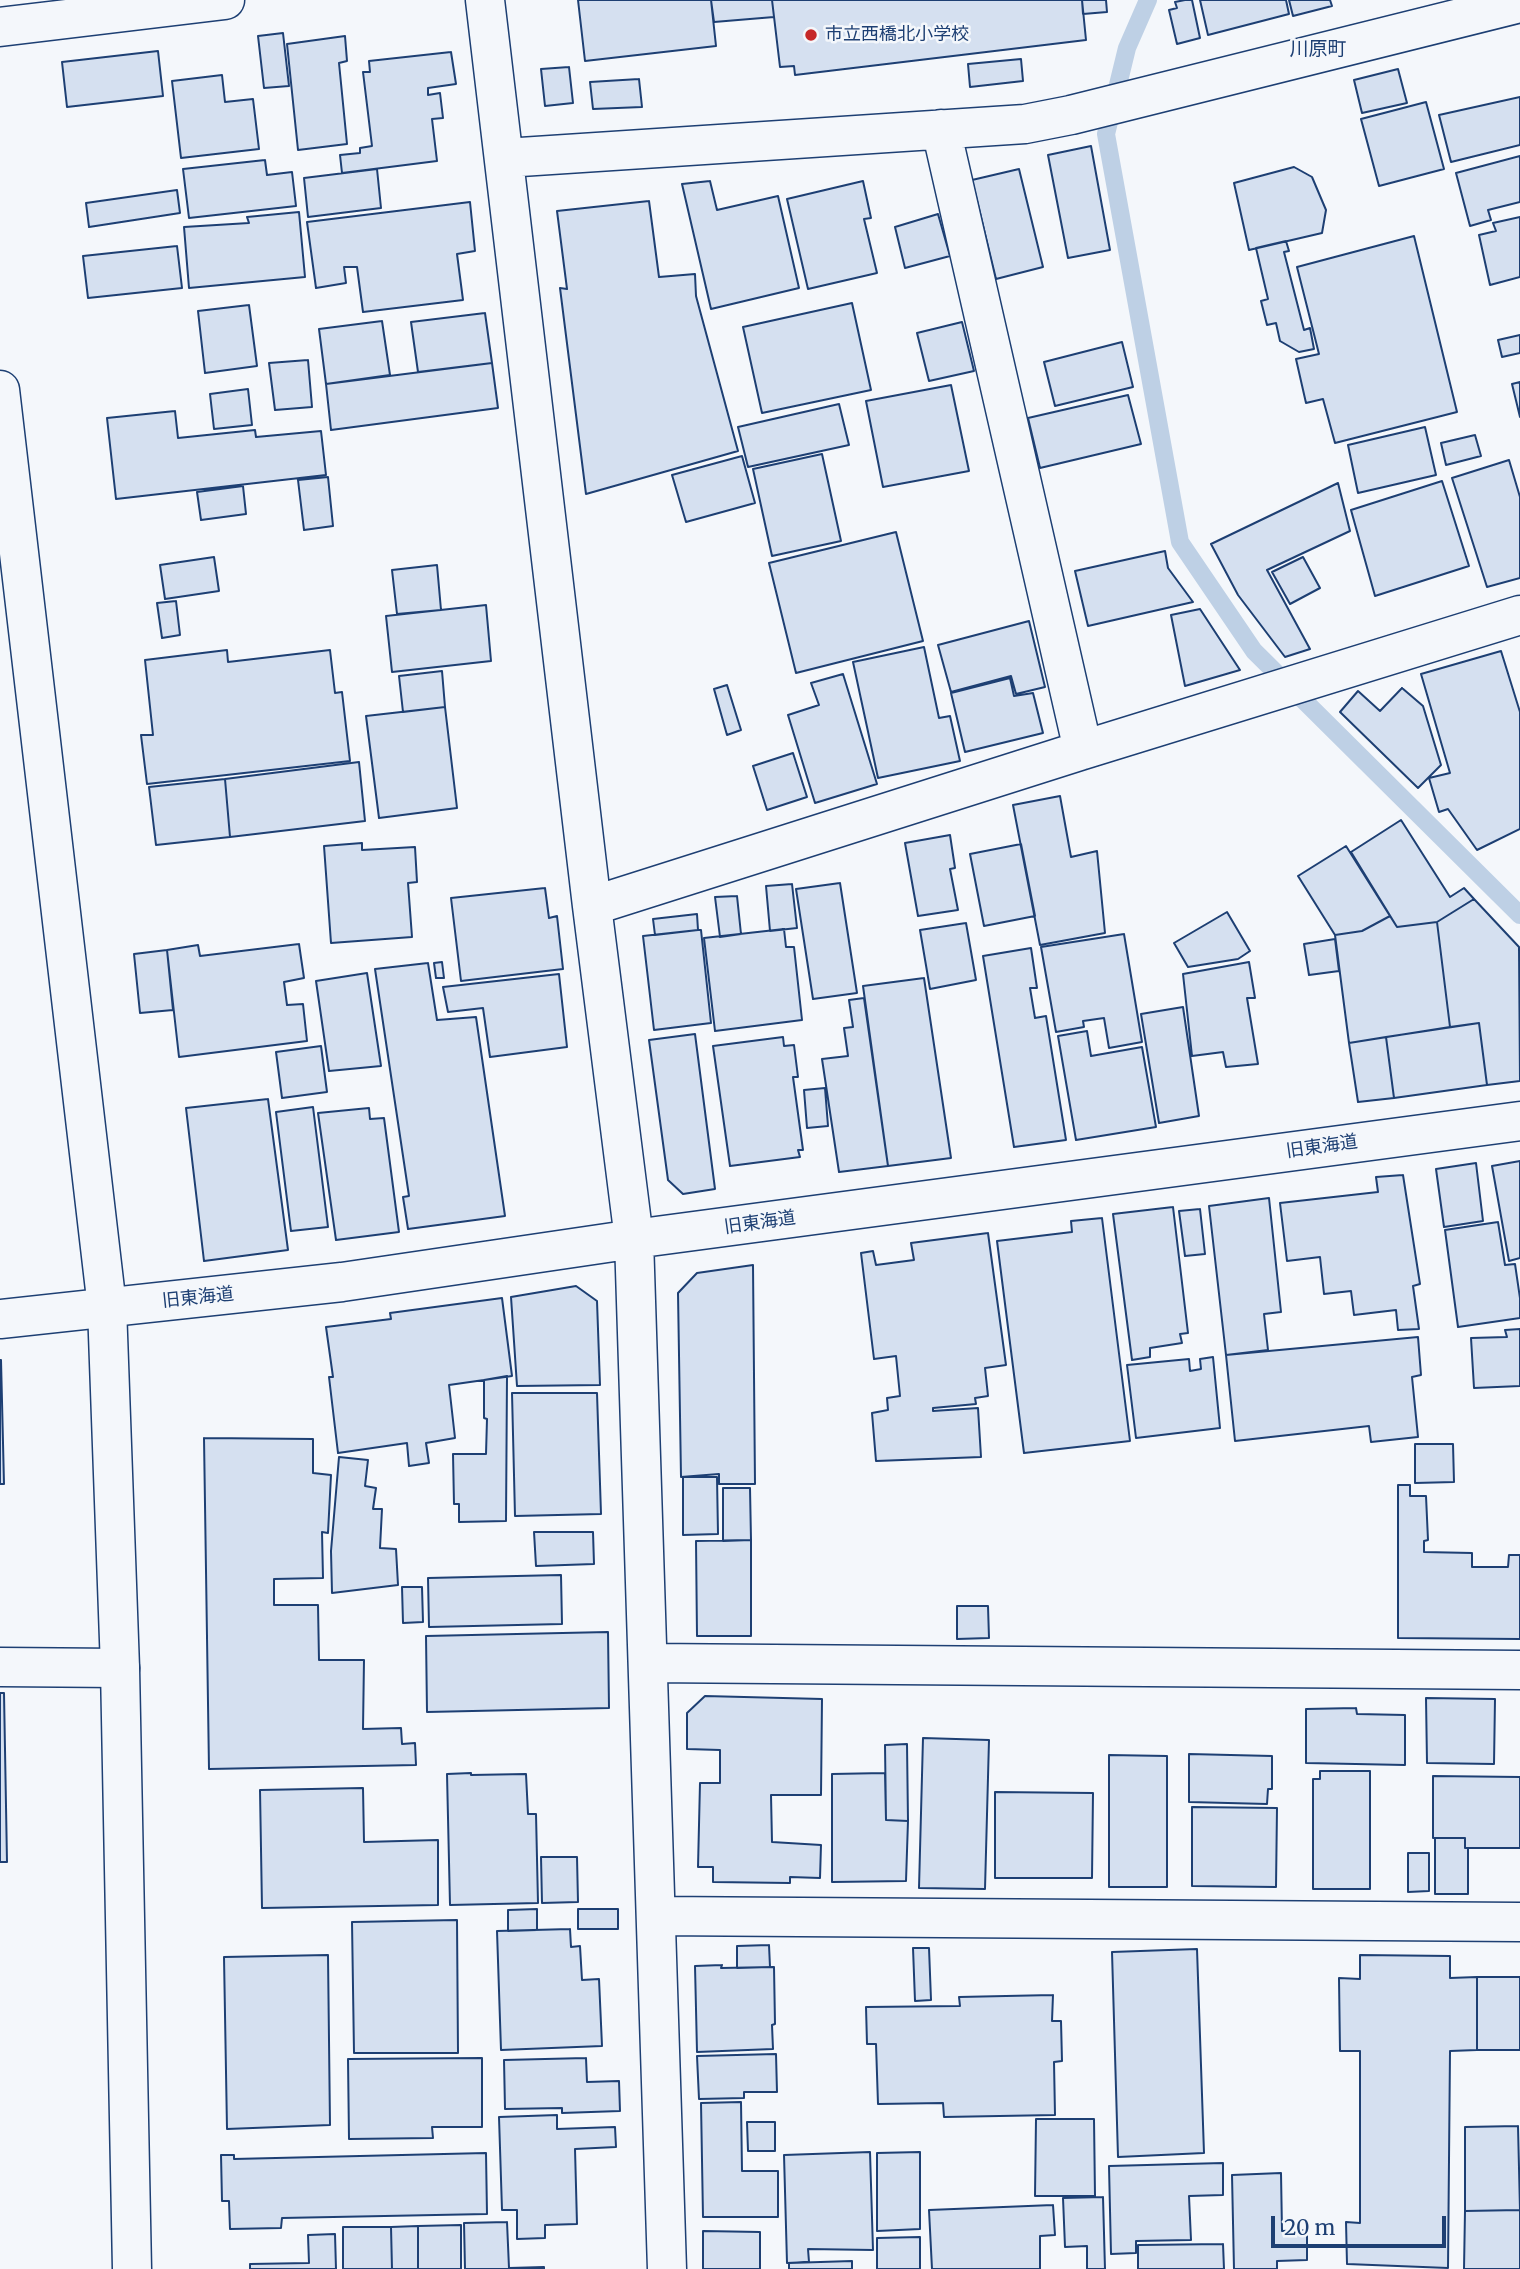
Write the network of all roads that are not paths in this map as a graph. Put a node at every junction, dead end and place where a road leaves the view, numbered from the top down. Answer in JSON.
{"nodes":[{"id":1,"x":225,"y":0,"type":"edge"},
{"id":2,"x":485,"y":0,"type":"edge"},
{"id":3,"x":1520,"y":3,"type":"edge"},
{"id":4,"x":0,"y":27,"type":"edge"},
{"id":5,"x":941,"y":129,"type":"junction"},
{"id":6,"x":505,"y":158,"type":"junction"},
{"id":7,"x":0,"y":390,"type":"edge"},
{"id":8,"x":1520,"y":615,"type":"edge"},
{"id":9,"x":1083,"y":750,"type":"junction"},
{"id":10,"x":592,"y":906,"type":"junction"},
{"id":11,"x":1520,"y":1121,"type":"edge"},
{"id":12,"x":634,"y":1239,"type":"junction"},
{"id":13,"x":107,"y":1307,"type":"junction"},
{"id":14,"x":0,"y":1319,"type":"edge"},
{"id":15,"x":649,"y":1663,"type":"junction"},
{"id":16,"x":0,"y":1667,"type":"edge"},
{"id":17,"x":120,"y":1668,"type":"junction"},
{"id":18,"x":1520,"y":1670,"type":"edge"},
{"id":19,"x":656,"y":1916,"type":"junction"},
{"id":20,"x":1520,"y":1922,"type":"edge"},
{"id":21,"x":132,"y":2269,"type":"edge"},
{"id":22,"x":667,"y":2269,"type":"edge"}],
"edges":[{"from":1,"to":4,"type":"street"},
{"from":2,"to":6,"type":"street"},
{"from":3,"to":5,"type":"street"},
{"from":5,"to":6,"type":"street"},
{"from":5,"to":9,"type":"street"},
{"from":6,"to":10,"type":"street"},
{"from":7,"to":13,"type":"street"},
{"from":8,"to":9,"type":"street"},
{"from":9,"to":10,"type":"street"},
{"from":10,"to":12,"type":"street"},
{"from":11,"to":12,"type":"street","name":"旧東海道"},
{"from":12,"to":13,"type":"street","name":"旧東海道"},
{"from":12,"to":15,"type":"street"},
{"from":13,"to":14,"type":"street","name":"旧東海道"},
{"from":13,"to":17,"type":"street"},
{"from":15,"to":18,"type":"street"},
{"from":15,"to":19,"type":"street"},
{"from":16,"to":17,"type":"street"},
{"from":17,"to":21,"type":"street"},
{"from":19,"to":20,"type":"street"},
{"from":19,"to":22,"type":"street"}]}
